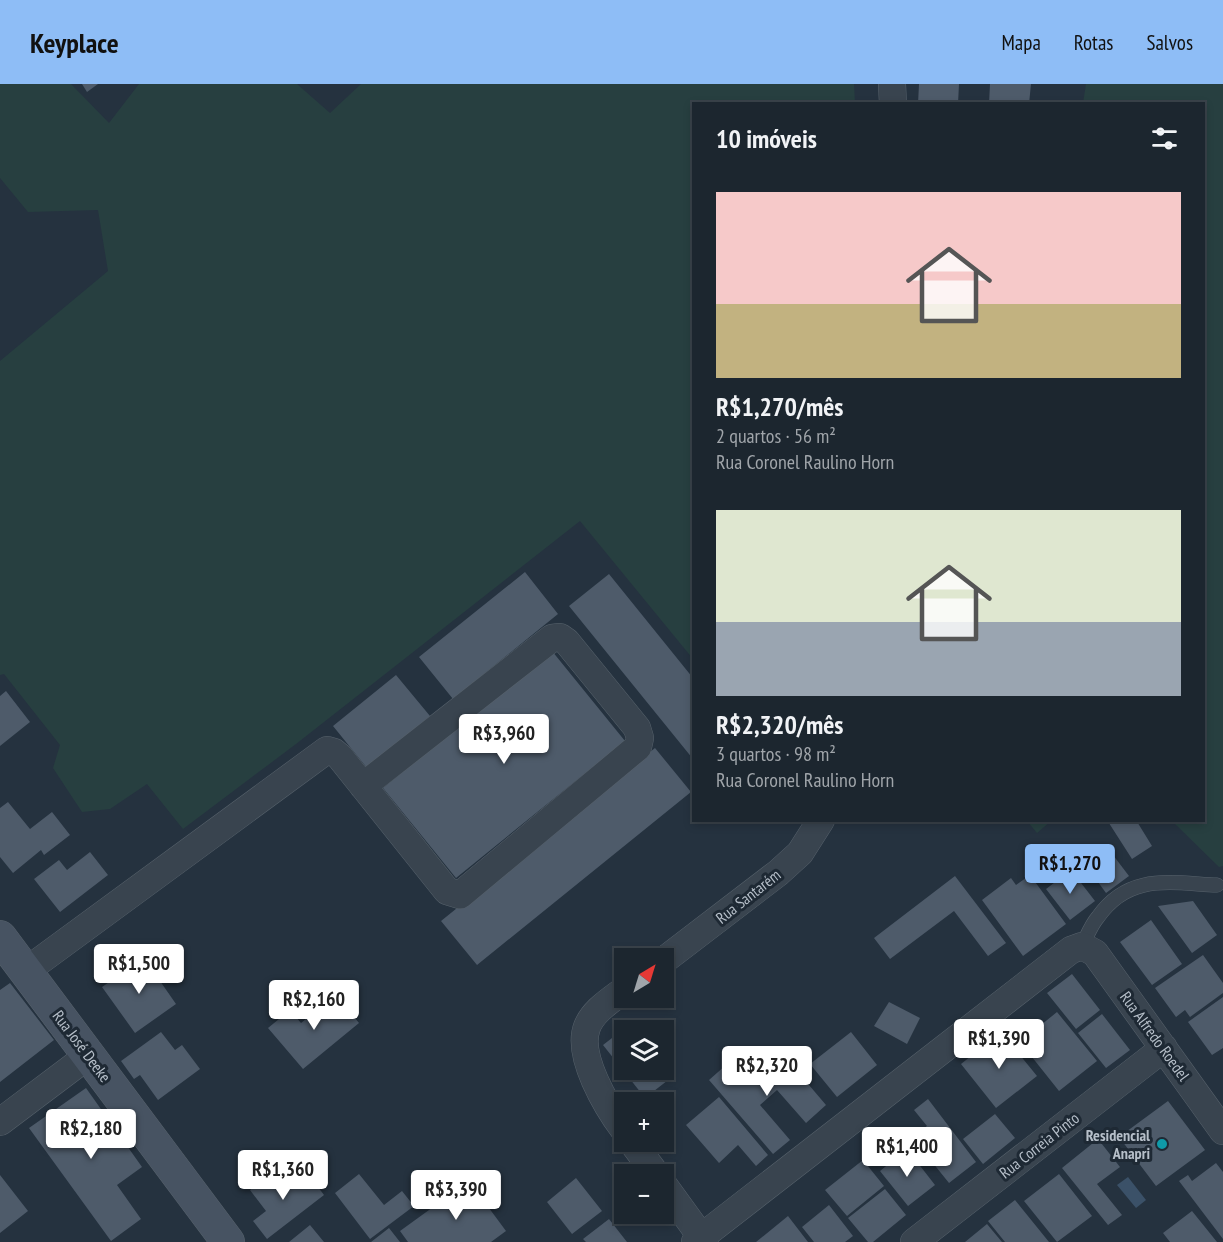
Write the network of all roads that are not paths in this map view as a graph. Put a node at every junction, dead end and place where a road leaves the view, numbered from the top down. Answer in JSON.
{"nodes":[{"id":1,"x":892,"y":84,"type":"edge"},
{"id":2,"x":893,"y":102,"type":"edge"},
{"id":3,"x":363,"y":786,"type":"junction"},
{"id":4,"x":820,"y":822,"type":"edge"},
{"id":5,"x":1216,"y":885,"type":"dead end"},
{"id":6,"x":0,"y":938,"type":"edge"},
{"id":7,"x":1082,"y":946,"type":"junction"},
{"id":8,"x":674,"y":952,"type":"edge"},
{"id":9,"x":26,"y":971,"type":"junction"},
{"id":10,"x":614,"y":998,"type":"edge"},
{"id":11,"x":1164,"y":1048,"type":"junction"},
{"id":12,"x":89,"y":1055,"type":"junction"},
{"id":13,"x":614,"y":1113,"type":"edge"},
{"id":14,"x":0,"y":1122,"type":"edge"},
{"id":15,"x":1223,"y":1131,"type":"edge"},
{"id":16,"x":674,"y":1201,"type":"edge"},
{"id":17,"x":700,"y":1240,"type":"edge"},
{"id":18,"x":228,"y":1242,"type":"edge"},
{"id":19,"x":914,"y":1242,"type":"edge"}],
"edges":[{"from":1,"to":2,"type":"street"},
{"from":3,"to":3,"type":"street"},
{"from":3,"to":9,"type":"street"},
{"from":4,"to":8,"type":"street","name":"Rua Santarém"},
{"from":5,"to":7,"type":"lane"},
{"from":6,"to":9,"type":"street","name":"Rua José Deeke"},
{"from":7,"to":11,"type":"street","name":"Rua Alfredo Roedel"},
{"from":7,"to":17,"type":"street"},
{"from":9,"to":12,"type":"street","name":"Rua José Deeke"},
{"from":10,"to":13,"type":"street"},
{"from":11,"to":15,"type":"street","name":"Rua Alfredo Roedel"},
{"from":11,"to":19,"type":"street","name":"Rua Correia Pinto"},
{"from":12,"to":14,"type":"street"},
{"from":12,"to":18,"type":"street","name":"Rua José Deeke"},
{"from":16,"to":17,"type":"street"}]}
